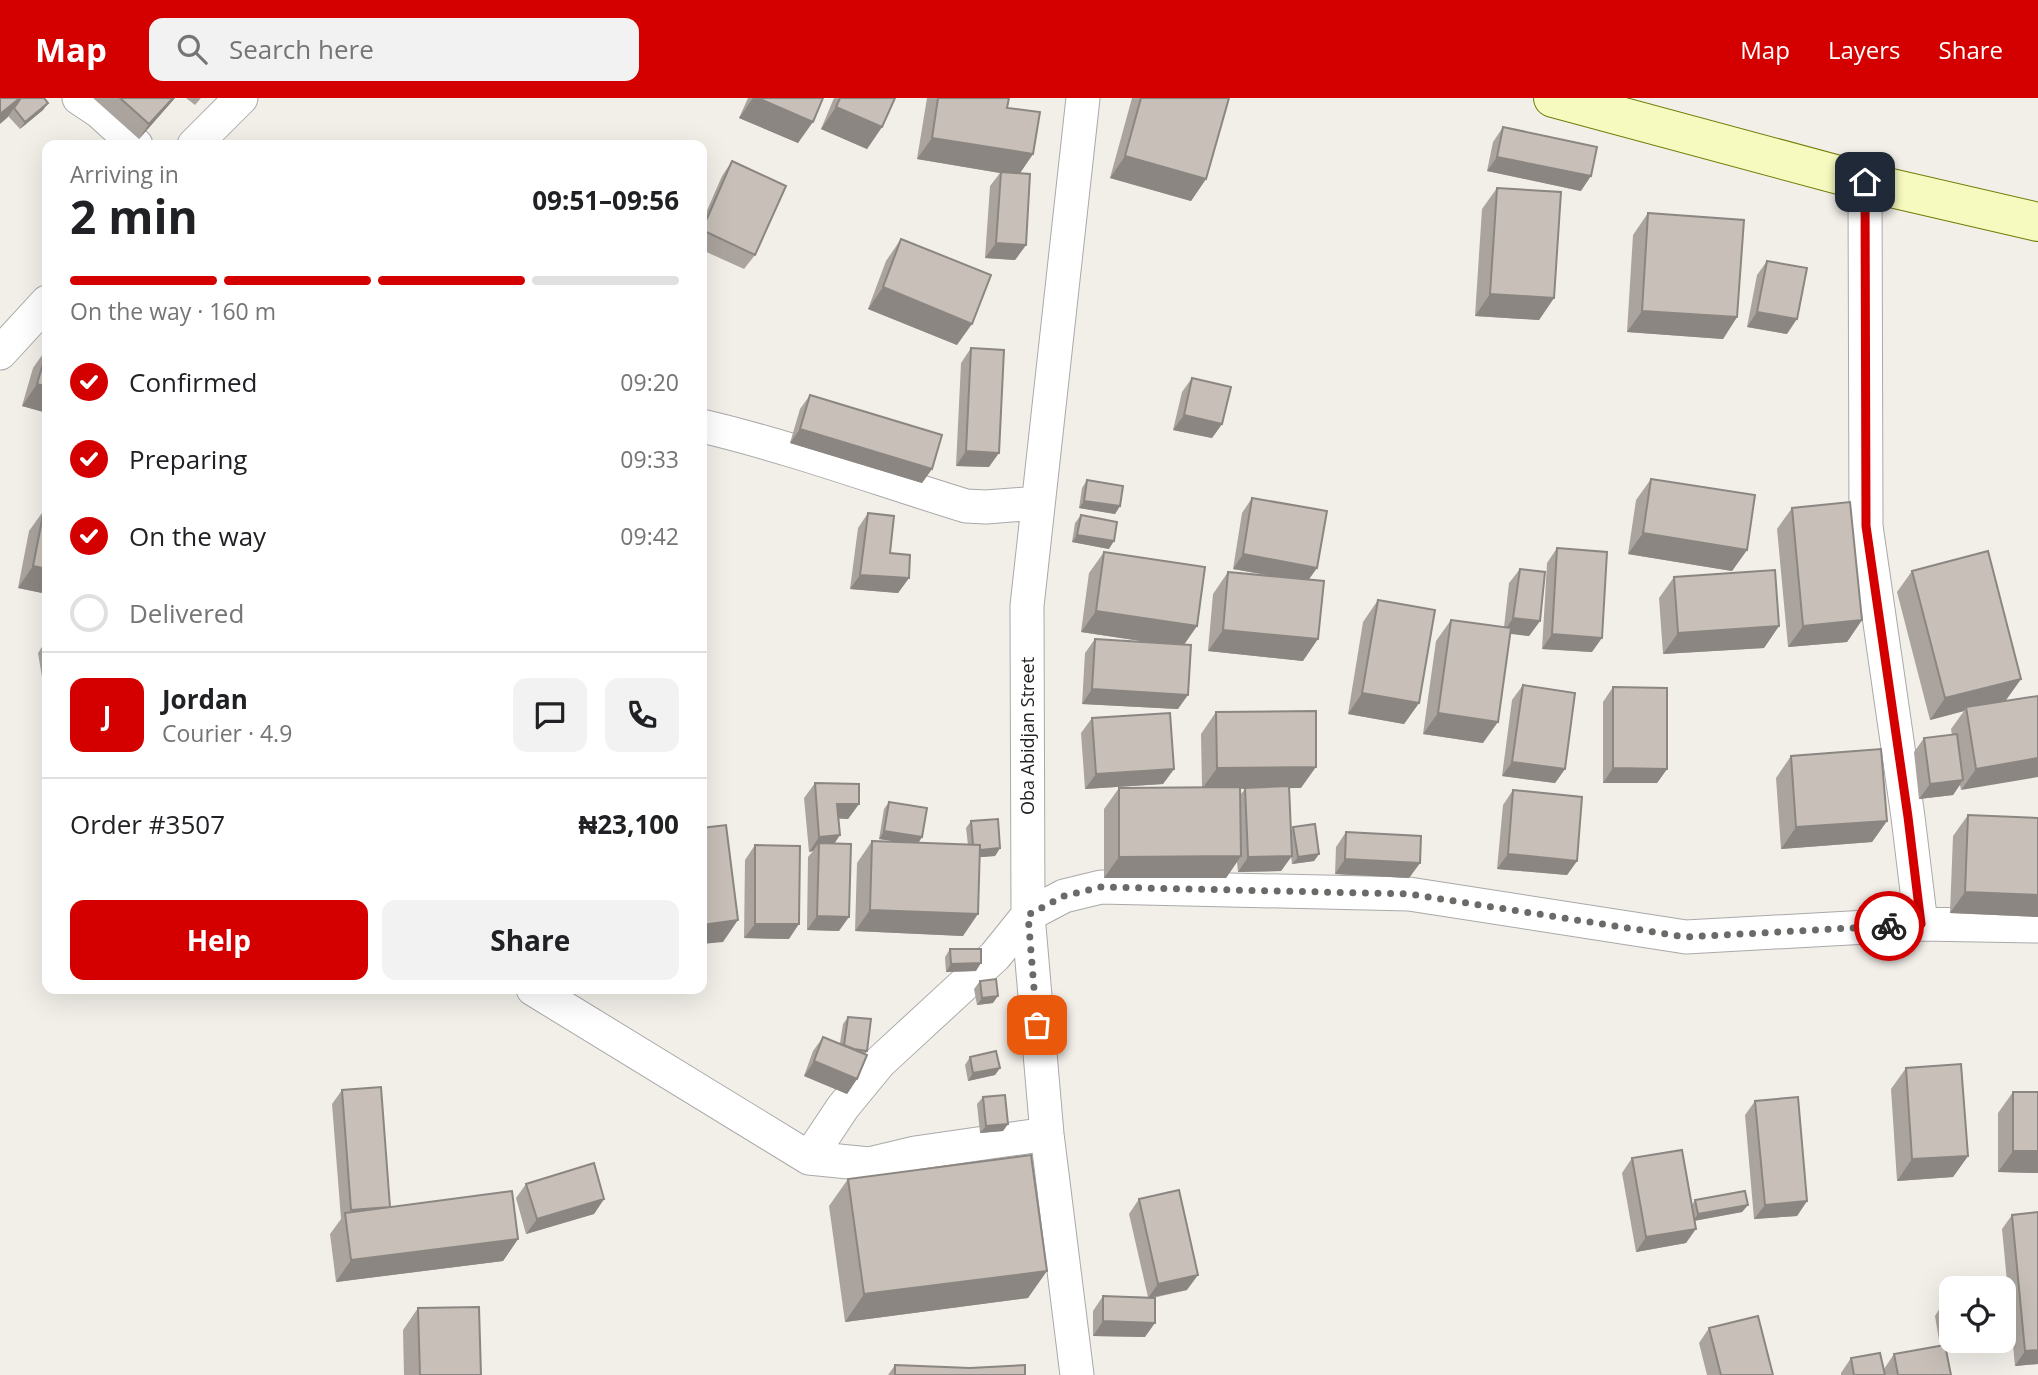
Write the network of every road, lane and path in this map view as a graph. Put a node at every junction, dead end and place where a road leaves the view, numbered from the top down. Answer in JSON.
{"nodes":[{"id":1,"x":79,"y":98,"type":"edge"},
{"id":2,"x":241,"y":98,"type":"edge"},
{"id":3,"x":1083,"y":98,"type":"edge"},
{"id":4,"x":1553,"y":98,"type":"edge"},
{"id":5,"x":131,"y":140,"type":"edge"},
{"id":6,"x":199,"y":140,"type":"edge"},
{"id":7,"x":1865,"y":182,"type":"junction"},
{"id":8,"x":2038,"y":222,"type":"edge"},
{"id":9,"x":42,"y":307,"type":"edge"},
{"id":10,"x":0,"y":353,"type":"edge"},
{"id":11,"x":707,"y":427,"type":"edge"},
{"id":12,"x":1038,"y":503,"type":"junction"},
{"id":13,"x":1028,"y":915,"type":"junction"},
{"id":14,"x":1921,"y":924,"type":"junction"},
{"id":15,"x":2038,"y":926,"type":"edge"},
{"id":16,"x":563,"y":997,"type":"edge"},
{"id":17,"x":1047,"y":1134,"type":"junction"},
{"id":18,"x":808,"y":1158,"type":"junction"},
{"id":19,"x":1077,"y":1375,"type":"edge"}],
"edges":[{"from":1,"to":5,"type":"street"},
{"from":2,"to":6,"type":"street"},
{"from":3,"to":12,"type":"street","name":"Oba Abidjan Street"},
{"from":4,"to":7,"type":"main road"},
{"from":7,"to":8,"type":"main road"},
{"from":7,"to":14,"type":"street"},
{"from":9,"to":10,"type":"street"},
{"from":11,"to":12,"type":"street"},
{"from":12,"to":13,"type":"street","name":"Oba Abidjan Street"},
{"from":13,"to":14,"type":"street"},
{"from":13,"to":17,"type":"street","name":"Oba Abidjan Street"},
{"from":13,"to":18,"type":"street"},
{"from":14,"to":15,"type":"street"},
{"from":16,"to":18,"type":"street"},
{"from":17,"to":18,"type":"street"},
{"from":17,"to":19,"type":"street","name":"Oba Abidjan Street"}]}
